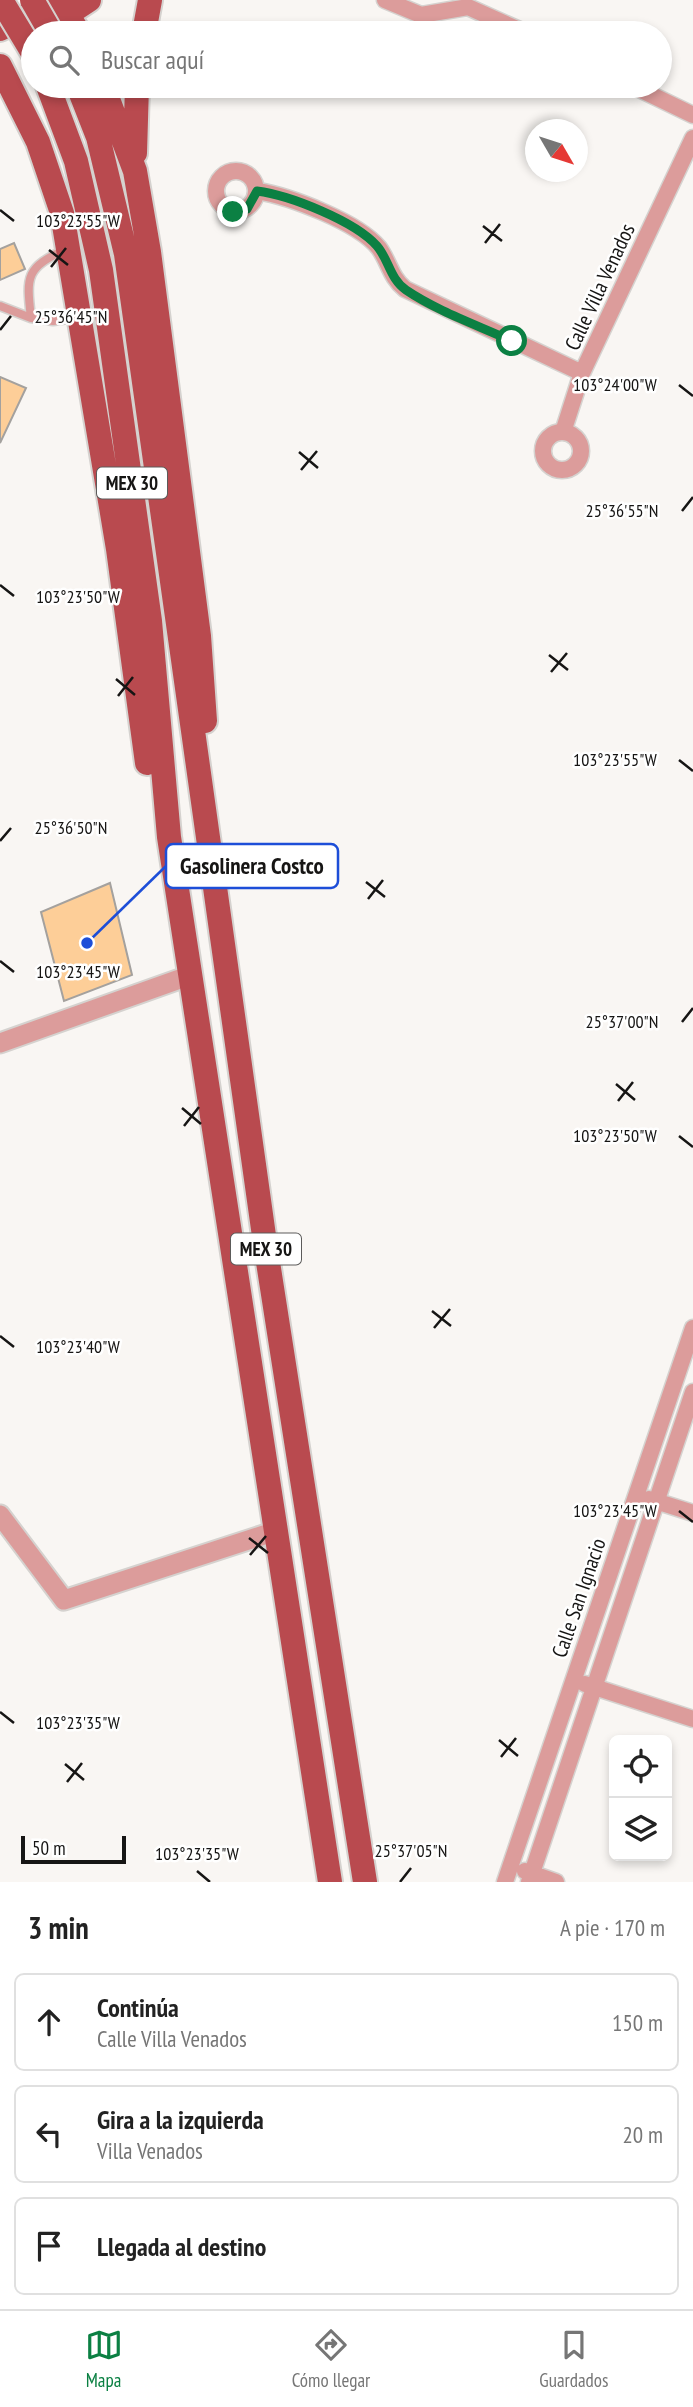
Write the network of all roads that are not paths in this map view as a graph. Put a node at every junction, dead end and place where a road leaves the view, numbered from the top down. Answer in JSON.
{"nodes":[{"id":1,"x":1,"y":0,"type":"edge"},
{"id":2,"x":32,"y":0,"type":"edge"},
{"id":3,"x":89,"y":0,"type":"edge"},
{"id":4,"x":149,"y":0,"type":"edge"},
{"id":5,"x":385,"y":0,"type":"edge"},
{"id":6,"x":65,"y":10,"type":"edge"},
{"id":7,"x":29,"y":21,"type":"edge"},
{"id":8,"x":44,"y":21,"type":"edge"},
{"id":9,"x":146,"y":21,"type":"edge"},
{"id":10,"x":499,"y":21,"type":"edge"},
{"id":11,"x":21,"y":24,"type":"edge"},
{"id":12,"x":0,"y":30,"type":"edge"},
{"id":13,"x":21,"y":33,"type":"edge"},
{"id":14,"x":21,"y":44,"type":"edge"},
{"id":15,"x":0,"y":55,"type":"edge"},
{"id":16,"x":0,"y":66,"type":"edge"},
{"id":17,"x":15,"y":85,"type":"edge"},
{"id":18,"x":25,"y":98,"type":"edge"},
{"id":19,"x":52,"y":98,"type":"edge"},
{"id":20,"x":83,"y":98,"type":"edge"},
{"id":21,"x":108,"y":98,"type":"edge"},
{"id":22,"x":137,"y":98,"type":"edge"},
{"id":23,"x":658,"y":98,"type":"edge"},
{"id":24,"x":693,"y":115,"type":"edge"},
{"id":25,"x":693,"y":138,"type":"edge"},
{"id":26,"x":135,"y":171,"type":"junction"},
{"id":27,"x":257,"y":191,"type":"dead end"},
{"id":28,"x":69,"y":248,"type":"junction"},
{"id":29,"x":0,"y":306,"type":"edge"},
{"id":30,"x":31,"y":318,"type":"junction"},
{"id":31,"x":81,"y":318,"type":"junction"},
{"id":32,"x":582,"y":373,"type":"junction"},
{"id":33,"x":563,"y":432,"type":"dead end"},
{"id":34,"x":201,"y":781,"type":"junction"},
{"id":35,"x":169,"y":837,"type":"junction"},
{"id":36,"x":191,"y":975,"type":"junction"},
{"id":37,"x":0,"y":1043,"type":"edge"},
{"id":38,"x":693,"y":1328,"type":"edge"},
{"id":39,"x":693,"y":1392,"type":"edge"},
{"id":40,"x":637,"y":1495,"type":"junction"},
{"id":41,"x":657,"y":1502,"type":"junction"},
{"id":42,"x":693,"y":1513,"type":"edge"},
{"id":43,"x":0,"y":1515,"type":"edge"},
{"id":44,"x":276,"y":1531,"type":"junction"},
{"id":45,"x":573,"y":1680,"type":"junction"},
{"id":46,"x":594,"y":1687,"type":"junction"},
{"id":47,"x":693,"y":1719,"type":"edge"},
{"id":48,"x":512,"y":1866,"type":"junction"},
{"id":49,"x":531,"y":1878,"type":"edge"},
{"id":50,"x":330,"y":1882,"type":"edge"},
{"id":51,"x":365,"y":1882,"type":"edge"},
{"id":52,"x":505,"y":1882,"type":"edge"},
{"id":53,"x":556,"y":1882,"type":"edge"}],
"edges":[{"from":1,"to":13,"type":"main road","bridge":true},
{"from":2,"to":8,"type":"main road","bridge":true},
{"from":3,"to":6,"type":"main road"},
{"from":4,"to":9,"type":"main road"},
{"from":5,"to":10,"type":"street"},
{"from":6,"to":7,"type":"main road"},
{"from":11,"to":12,"type":"main road"},
{"from":14,"to":15,"type":"main road"},
{"from":16,"to":17,"type":"main road"},
{"from":18,"to":28,"type":"main road"},
{"from":19,"to":35,"type":"main road","number":"MEX 30"},
{"from":20,"to":34,"type":"main road","number":"MEX 30"},
{"from":21,"to":26,"type":"main road"},
{"from":22,"to":26,"type":"main road"},
{"from":23,"to":24,"type":"street"},
{"from":25,"to":32,"type":"street","name":"Calle Villa Venados"},
{"from":26,"to":34,"type":"main road"},
{"from":27,"to":32,"type":"street","name":"Calle Villa Venados"},
{"from":28,"to":30,"type":"lane"},
{"from":28,"to":31,"type":"main road"},
{"from":29,"to":30,"type":"lane"},
{"from":30,"to":31,"type":"lane"},
{"from":31,"to":35,"type":"main road"},
{"from":32,"to":33,"type":"street"},
{"from":34,"to":51,"type":"main road","number":"MEX 30"},
{"from":35,"to":36,"type":"main road","number":"MEX 30"},
{"from":36,"to":37,"type":"street"},
{"from":36,"to":44,"type":"main road","number":"MEX 30"},
{"from":38,"to":40,"type":"street","name":"Calle San Ignacio"},
{"from":39,"to":41,"type":"street","name":"Calle San Ignacio"},
{"from":40,"to":41,"type":"street"},
{"from":40,"to":45,"type":"street","name":"Calle San Ignacio"},
{"from":41,"to":42,"type":"street"},
{"from":41,"to":46,"type":"street","name":"Calle San Ignacio"},
{"from":43,"to":44,"type":"street"},
{"from":44,"to":50,"type":"main road","number":"MEX 30"},
{"from":45,"to":46,"type":"street"},
{"from":45,"to":48,"type":"street","name":"Calle San Ignacio"},
{"from":46,"to":47,"type":"street"},
{"from":46,"to":49,"type":"street","name":"Calle San Ignacio"},
{"from":48,"to":49,"type":"street"},
{"from":48,"to":52,"type":"street","name":"Calle San Ignacio"},
{"from":49,"to":53,"type":"street"}]}
